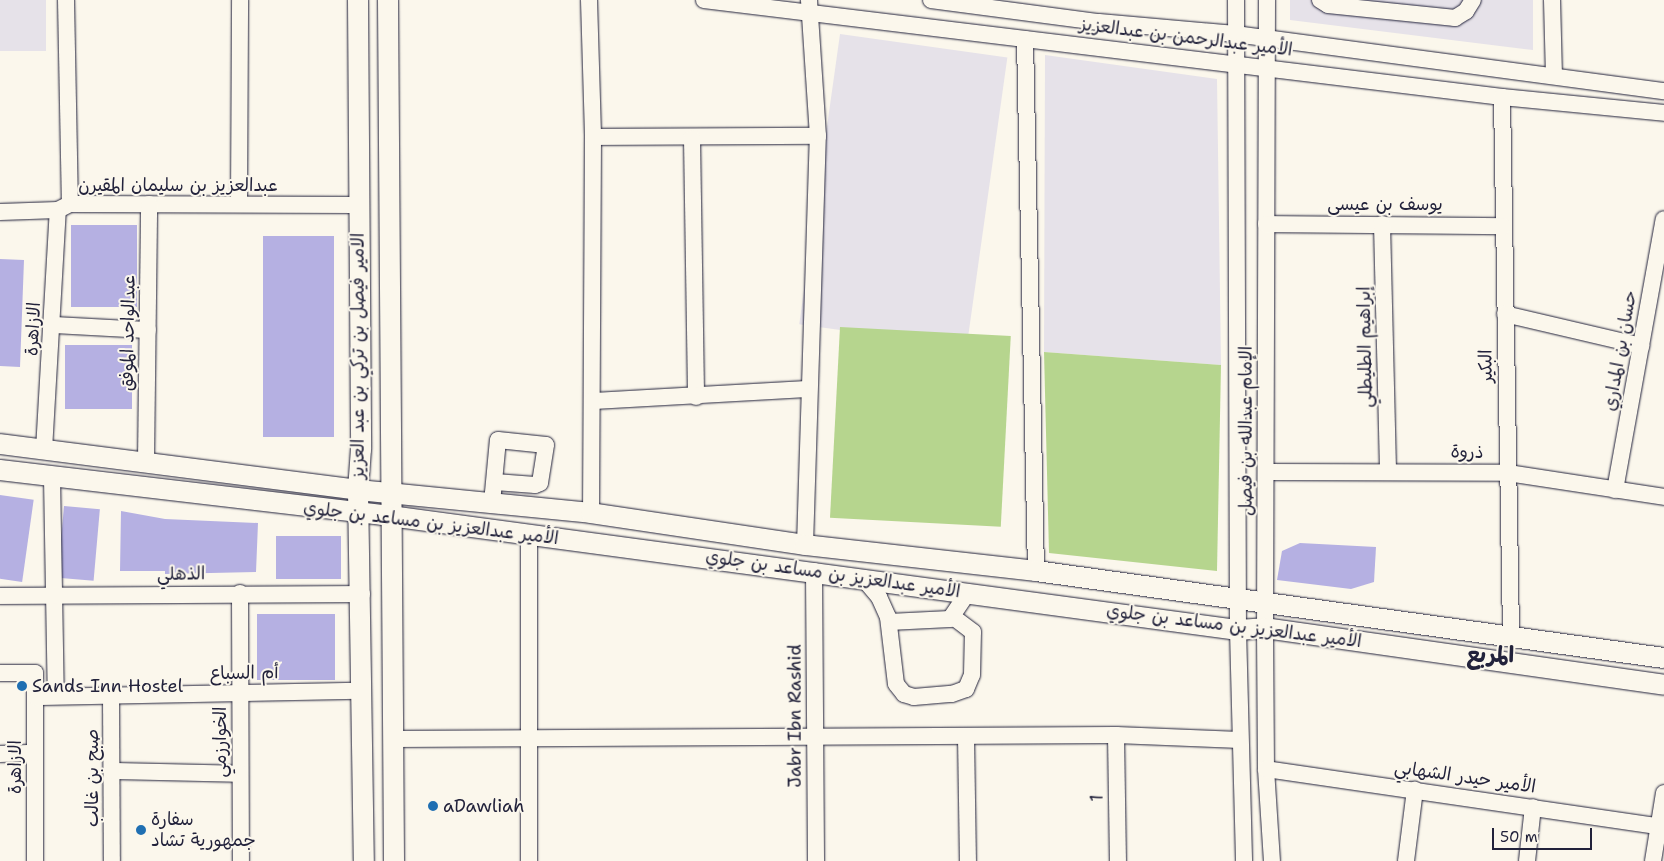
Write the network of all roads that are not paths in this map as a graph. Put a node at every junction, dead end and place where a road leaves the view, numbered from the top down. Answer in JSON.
{"nodes":[{"id":1,"x":66,"y":0,"type":"edge"},
{"id":2,"x":240,"y":0,"type":"edge"},
{"id":3,"x":358,"y":0,"type":"edge"},
{"id":4,"x":388,"y":0,"type":"edge"},
{"id":5,"x":589,"y":0,"type":"edge"},
{"id":6,"x":704,"y":0,"type":"edge"},
{"id":7,"x":931,"y":0,"type":"edge"},
{"id":8,"x":1236,"y":0,"type":"edge"},
{"id":9,"x":1267,"y":0,"type":"edge"},
{"id":10,"x":1320,"y":0,"type":"edge"},
{"id":11,"x":1472,"y":0,"type":"edge"},
{"id":12,"x":1552,"y":0,"type":"edge"},
{"id":13,"x":810,"y":8,"type":"edge"},
{"id":14,"x":1235,"y":34,"type":"junction"},
{"id":15,"x":1267,"y":38,"type":"junction"},
{"id":16,"x":1025,"y":39,"type":"junction"},
{"id":17,"x":1235,"y":63,"type":"junction"},
{"id":18,"x":1268,"y":66,"type":"junction"},
{"id":19,"x":1554,"y":76,"type":"junction"},
{"id":20,"x":1664,"y":91,"type":"edge"},
{"id":21,"x":1502,"y":97,"type":"junction"},
{"id":22,"x":1664,"y":112,"type":"edge"},
{"id":23,"x":818,"y":136,"type":"junction"},
{"id":24,"x":593,"y":137,"type":"junction"},
{"id":25,"x":692,"y":138,"type":"junction"},
{"id":26,"x":149,"y":204,"type":"junction"},
{"id":27,"x":239,"y":204,"type":"junction"},
{"id":28,"x":357,"y":205,"type":"junction"},
{"id":29,"x":64,"y":207,"type":"junction"},
{"id":30,"x":0,"y":212,"type":"edge"},
{"id":31,"x":1664,"y":219,"type":"edge"},
{"id":32,"x":1266,"y":224,"type":"junction"},
{"id":33,"x":1382,"y":224,"type":"junction"},
{"id":34,"x":1503,"y":226,"type":"junction"},
{"id":35,"x":1661,"y":252,"type":"edge"},
{"id":36,"x":1266,"y":297,"type":"junction"},
{"id":37,"x":1237,"y":300,"type":"junction"},
{"id":38,"x":1505,"y":314,"type":"junction"},
{"id":39,"x":53,"y":325,"type":"junction"},
{"id":40,"x":148,"y":330,"type":"junction"},
{"id":41,"x":1641,"y":346,"type":"junction"},
{"id":42,"x":1266,"y":365,"type":"junction"},
{"id":43,"x":1237,"y":369,"type":"junction"},
{"id":44,"x":808,"y":390,"type":"junction"},
{"id":45,"x":696,"y":397,"type":"junction"},
{"id":46,"x":593,"y":401,"type":"junction"},
{"id":47,"x":0,"y":444,"type":"edge"},
{"id":48,"x":44,"y":450,"type":"junction"},
{"id":49,"x":146,"y":461,"type":"junction"},
{"id":50,"x":0,"y":470,"type":"edge"},
{"id":51,"x":1388,"y":470,"type":"junction"},
{"id":52,"x":1266,"y":472,"type":"junction"},
{"id":53,"x":1508,"y":473,"type":"junction"},
{"id":54,"x":52,"y":477,"type":"junction"},
{"id":55,"x":495,"y":482,"type":"dead end"},
{"id":56,"x":358,"y":490,"type":"junction"},
{"id":57,"x":1615,"y":490,"type":"junction"},
{"id":58,"x":390,"y":493,"type":"junction"},
{"id":59,"x":1664,"y":497,"type":"edge"},
{"id":60,"x":492,"y":503,"type":"junction"},
{"id":61,"x":359,"y":513,"type":"junction"},
{"id":62,"x":591,"y":513,"type":"junction"},
{"id":63,"x":390,"y":516,"type":"junction"},
{"id":64,"x":529,"y":535,"type":"junction"},
{"id":65,"x":805,"y":545,"type":"junction"},
{"id":66,"x":1036,"y":570,"type":"junction"},
{"id":67,"x":814,"y":571,"type":"junction"},
{"id":68,"x":863,"y":578,"type":"junction"},
{"id":69,"x":968,"y":592,"type":"junction"},
{"id":70,"x":240,"y":593,"type":"junction"},
{"id":71,"x":362,"y":594,"type":"junction"},
{"id":72,"x":54,"y":595,"type":"junction"},
{"id":73,"x":0,"y":596,"type":"edge"},
{"id":74,"x":1239,"y":599,"type":"junction"},
{"id":75,"x":1267,"y":601,"type":"junction"},
{"id":76,"x":953,"y":616,"type":"junction"},
{"id":77,"x":889,"y":622,"type":"junction"},
{"id":78,"x":1265,"y":628,"type":"junction"},
{"id":79,"x":1238,"y":630,"type":"junction"},
{"id":80,"x":1510,"y":635,"type":"junction"},
{"id":81,"x":1664,"y":658,"type":"edge"},
{"id":82,"x":0,"y":673,"type":"edge"},
{"id":83,"x":1664,"y":685,"type":"edge"},
{"id":84,"x":363,"y":691,"type":"junction"},
{"id":85,"x":240,"y":693,"type":"junction"},
{"id":86,"x":56,"y":696,"type":"junction"},
{"id":87,"x":111,"y":696,"type":"junction"},
{"id":88,"x":36,"y":697,"type":"junction"},
{"id":89,"x":1116,"y":735,"type":"junction"},
{"id":90,"x":966,"y":736,"type":"junction"},
{"id":91,"x":815,"y":737,"type":"junction"},
{"id":92,"x":528,"y":738,"type":"junction"},
{"id":93,"x":392,"y":739,"type":"junction"},
{"id":94,"x":1240,"y":740,"type":"junction"},
{"id":95,"x":36,"y":753,"type":"junction"},
{"id":96,"x":0,"y":754,"type":"edge"},
{"id":97,"x":1266,"y":769,"type":"junction"},
{"id":98,"x":112,"y":771,"type":"junction"},
{"id":99,"x":240,"y":774,"type":"junction"},
{"id":100,"x":1414,"y":790,"type":"junction"},
{"id":101,"x":1664,"y":793,"type":"edge"},
{"id":102,"x":1533,"y":807,"type":"junction"},
{"id":103,"x":1658,"y":826,"type":"junction"},
{"id":104,"x":35,"y":861,"type":"edge"},
{"id":105,"x":112,"y":861,"type":"edge"},
{"id":106,"x":240,"y":861,"type":"edge"},
{"id":107,"x":364,"y":861,"type":"edge"},
{"id":108,"x":394,"y":861,"type":"edge"},
{"id":109,"x":529,"y":861,"type":"edge"},
{"id":110,"x":816,"y":861,"type":"edge"},
{"id":111,"x":968,"y":861,"type":"edge"},
{"id":112,"x":1118,"y":861,"type":"edge"},
{"id":113,"x":1244,"y":861,"type":"edge"},
{"id":114,"x":1272,"y":861,"type":"edge"},
{"id":115,"x":1406,"y":861,"type":"edge"},
{"id":116,"x":1527,"y":861,"type":"edge"},
{"id":117,"x":1653,"y":861,"type":"edge"}],
"edges":[{"from":1,"to":29,"type":"street","name":"الازاهرة"},
{"from":2,"to":27,"type":"street"},
{"from":3,"to":28,"type":"main road","name":"الامير فيصل بن تركي بن عبد العزيز"},
{"from":4,"to":58,"type":"main road","name":"الامير فيصل بن تركي بن عبد العزيز"},
{"from":5,"to":24,"type":"street"},
{"from":6,"to":13,"type":"street","name":"الأمير عبدالرحمن بن عبدالعزيز"},
{"from":7,"to":14,"type":"street","name":"الأمير عبدالرحمن بن عبدالعزيز"},
{"from":8,"to":14,"type":"street","name":"الإمام عبدالله بن فيصل"},
{"from":9,"to":15,"type":"street","name":"الإمام عبدالله بن فيصل"},
{"from":10,"to":11,"type":"street"},
{"from":12,"to":19,"type":"street"},
{"from":13,"to":16,"type":"street","name":"الأمير عبدالرحمن بن عبدالعزيز"},
{"from":13,"to":23,"type":"street"},
{"from":14,"to":15,"type":"street","name":"الأمير عبدالرحمن بن عبدالعزيز"},
{"from":14,"to":17,"type":"street","name":"الإمام عبدالله بن فيصل"},
{"from":15,"to":18,"type":"street","name":"الإمام عبدالله بن فيصل"},
{"from":15,"to":19,"type":"street","name":"الأمير عبدالرحمن بن عبدالعزيز"},
{"from":16,"to":17,"type":"street","name":"الأمير عبدالرحمن بن عبدالعزيز"},
{"from":16,"to":66,"type":"street"},
{"from":17,"to":18,"type":"street","name":"الأمير عبدالرحمن بن عبدالعزيز"},
{"from":17,"to":37,"type":"street","name":"الإمام عبدالله بن فيصل"},
{"from":18,"to":21,"type":"street","name":"الأمير عبدالرحمن بن عبدالعزيز"},
{"from":18,"to":32,"type":"street","name":"الإمام عبدالله بن فيصل"},
{"from":19,"to":20,"type":"street","name":"الأمير عبدالرحمن بن عبدالعزيز"},
{"from":21,"to":22,"type":"street","name":"الأمير عبدالرحمن بن عبدالعزيز"},
{"from":21,"to":34,"type":"street","name":"البكير"},
{"from":23,"to":25,"type":"street"},
{"from":23,"to":44,"type":"street"},
{"from":24,"to":25,"type":"street"},
{"from":24,"to":46,"type":"street"},
{"from":25,"to":45,"type":"street"},
{"from":26,"to":27,"type":"street","name":"عبدالعزيز بن سليمان المقيرن"},
{"from":26,"to":29,"type":"street","name":"عبدالعزيز بن سليمان المقيرن"},
{"from":26,"to":40,"type":"street","name":"عبدالواحد الموفق"},
{"from":27,"to":28,"type":"street","name":"عبدالعزيز بن سليمان المقيرن"},
{"from":28,"to":56,"type":"main road","name":"الامير فيصل بن تركي بن عبد العزيز"},
{"from":29,"to":30,"type":"street","name":"عبدالعزيز بن سليمان المقيرن"},
{"from":29,"to":39,"type":"street","name":"الازاهرة"},
{"from":31,"to":35,"type":"street","name":"حسان بن المداري"},
{"from":32,"to":33,"type":"street","name":"يوسف بن عيسى"},
{"from":32,"to":36,"type":"street","name":"الإمام عبدالله بن فيصل"},
{"from":33,"to":34,"type":"street","name":"يوسف بن عيسى"},
{"from":33,"to":51,"type":"street","name":"إبراهيم الطليطلي"},
{"from":34,"to":38,"type":"street","name":"البكير"},
{"from":35,"to":41,"type":"street","name":"حسان بن المداري"},
{"from":36,"to":37,"type":"street"},
{"from":36,"to":42,"type":"street","name":"الإمام عبدالله بن فيصل"},
{"from":37,"to":43,"type":"street","name":"الإمام عبدالله بن فيصل"},
{"from":38,"to":41,"type":"street"},
{"from":38,"to":53,"type":"street","name":"البكير"},
{"from":39,"to":40,"type":"street"},
{"from":39,"to":48,"type":"street","name":"الازاهرة"},
{"from":40,"to":49,"type":"street","name":"عبدالواحد الموفق"},
{"from":41,"to":57,"type":"street","name":"حسان بن المداري"},
{"from":42,"to":43,"type":"street"},
{"from":42,"to":52,"type":"street","name":"الإمام عبدالله بن فيصل"},
{"from":43,"to":74,"type":"street","name":"الإمام عبدالله بن فيصل"},
{"from":44,"to":45,"type":"street"},
{"from":44,"to":65,"type":"street"},
{"from":45,"to":46,"type":"street"},
{"from":46,"to":62,"type":"street"},
{"from":47,"to":48,"type":"main road","name":"الأمير عبدالعزيز بن مساعد بن جلوي"},
{"from":48,"to":49,"type":"main road","name":"الأمير عبدالعزيز بن مساعد بن جلوي"},
{"from":49,"to":56,"type":"main road","name":"الأمير عبدالعزيز بن مساعد بن جلوي"},
{"from":50,"to":54,"type":"main road","name":"الأمير عبدالعزيز بن مساعد بن جلوي"},
{"from":51,"to":52,"type":"street","name":"ذروة"},
{"from":51,"to":53,"type":"street","name":"ذروة"},
{"from":52,"to":75,"type":"street","name":"الإمام عبدالله بن فيصل"},
{"from":53,"to":57,"type":"street","name":"ذروة"},
{"from":53,"to":80,"type":"street","name":"البكير"},
{"from":54,"to":61,"type":"main road","name":"الأمير عبدالعزيز بن مساعد بن جلوي"},
{"from":54,"to":72,"type":"street"},
{"from":55,"to":60,"type":"street"},
{"from":56,"to":58,"type":"main road","name":"الأمير عبدالعزيز بن مساعد بن جلوي"},
{"from":56,"to":61,"type":"main road","name":"الامير فيصل بن تركي بن عبد العزيز"},
{"from":57,"to":59,"type":"street","name":"ذروة"},
{"from":58,"to":60,"type":"main road","name":"الأمير عبدالعزيز بن مساعد بن جلوي"},
{"from":58,"to":63,"type":"main road","name":"الامير فيصل بن تركي بن عبد العزيز"},
{"from":60,"to":62,"type":"main road","name":"الأمير عبدالعزيز بن مساعد بن جلوي"},
{"from":61,"to":63,"type":"main road","name":"الأمير عبدالعزيز بن مساعد بن جلوي"},
{"from":61,"to":71,"type":"main road","name":"الامير فيصل بن تركي بن عبد العزيز"},
{"from":62,"to":65,"type":"main road","name":"الأمير عبدالعزيز بن مساعد بن جلوي"},
{"from":63,"to":64,"type":"main road","name":"الأمير عبدالعزيز بن مساعد بن جلوي"},
{"from":63,"to":93,"type":"main road","name":"الامير فيصل بن تركي بن عبد العزيز"},
{"from":64,"to":67,"type":"main road","name":"الأمير عبدالعزيز بن مساعد بن جلوي"},
{"from":64,"to":92,"type":"street"},
{"from":65,"to":66,"type":"main road","name":"الأمير عبدالعزيز بن مساعد بن جلوي"},
{"from":66,"to":74,"type":"main road","name":"الأمير عبدالعزيز بن مساعد بن جلوي"},
{"from":67,"to":68,"type":"main road","name":"الأمير عبدالعزيز بن مساعد بن جلوي"},
{"from":67,"to":91,"type":"street","name":"Jabr Ibn Rashid"},
{"from":68,"to":69,"type":"main road","name":"الأمير عبدالعزيز بن مساعد بن جلوي"},
{"from":68,"to":77,"type":"street"},
{"from":69,"to":76,"type":"street"},
{"from":69,"to":79,"type":"main road","name":"الأمير عبدالعزيز بن مساعد بن جلوي"},
{"from":70,"to":71,"type":"street","name":"الذهلي"},
{"from":70,"to":72,"type":"street","name":"الذهلي"},
{"from":70,"to":85,"type":"street","name":"الخوارزمي"},
{"from":71,"to":84,"type":"main road","name":"الامير فيصل بن تركي بن عبد العزيز"},
{"from":72,"to":73,"type":"street","name":"الذهلي"},
{"from":72,"to":86,"type":"street"},
{"from":74,"to":75,"type":"main road","name":"الأمير عبدالعزيز بن مساعد بن جلوي"},
{"from":74,"to":79,"type":"street","name":"الإمام عبدالله بن فيصل"},
{"from":75,"to":78,"type":"street","name":"الإمام عبدالله بن فيصل"},
{"from":75,"to":80,"type":"main road","name":"الأمير عبدالعزيز بن مساعد بن جلوي"},
{"from":76,"to":77,"type":"street"},
{"from":76,"to":77,"type":"street"},
{"from":78,"to":79,"type":"main road","name":"الأمير عبدالعزيز بن مساعد بن جلوي"},
{"from":78,"to":83,"type":"main road","name":"الأمير عبدالعزيز بن مساعد بن جلوي"},
{"from":78,"to":97,"type":"street","name":"الإمام عبدالله بن فيصل"},
{"from":79,"to":94,"type":"street","name":"الإمام عبدالله بن فيصل"},
{"from":80,"to":81,"type":"main road","name":"الأمير عبدالعزيز بن مساعد بن جلوي"},
{"from":82,"to":88,"type":"street","name":"الازاهرة"},
{"from":84,"to":85,"type":"street","name":"أم السباع"},
{"from":84,"to":107,"type":"main road","name":"الامير فيصل بن تركي بن عبد العزيز"},
{"from":85,"to":87,"type":"street","name":"أم السباع"},
{"from":85,"to":99,"type":"street","name":"الخوارزمي"},
{"from":86,"to":87,"type":"street","name":"أم السباع"},
{"from":86,"to":88,"type":"street","name":"أم السباع"},
{"from":87,"to":98,"type":"street","name":"صبح بن غالب"},
{"from":88,"to":95,"type":"street","name":"الازاهرة"},
{"from":89,"to":90,"type":"street"},
{"from":89,"to":94,"type":"street"},
{"from":89,"to":112,"type":"street","name":"1"},
{"from":90,"to":91,"type":"street"},
{"from":90,"to":111,"type":"street"},
{"from":91,"to":92,"type":"street"},
{"from":91,"to":110,"type":"street","name":"Jabr Ibn Rashid"},
{"from":92,"to":93,"type":"street"},
{"from":92,"to":109,"type":"street"},
{"from":93,"to":108,"type":"main road","name":"الامير فيصل بن تركي بن عبد العزيز"},
{"from":94,"to":113,"type":"street","name":"الإمام عبدالله بن فيصل"},
{"from":95,"to":96,"type":"street"},
{"from":95,"to":104,"type":"street","name":"الازاهرة"},
{"from":97,"to":100,"type":"street","name":"الأمير حيدر الشهابي"},
{"from":97,"to":114,"type":"street","name":"الإمام عبدالله بن فيصل"},
{"from":98,"to":99,"type":"street"},
{"from":98,"to":105,"type":"street","name":"صبح بن غالب"},
{"from":99,"to":106,"type":"street","name":"الخوارزمي"},
{"from":100,"to":102,"type":"street","name":"الأمير حيدر الشهابي"},
{"from":100,"to":115,"type":"street"},
{"from":101,"to":103,"type":"street"},
{"from":102,"to":103,"type":"street","name":"الأمير حيدر الشهابي"},
{"from":102,"to":116,"type":"street"},
{"from":103,"to":117,"type":"street"}]}
